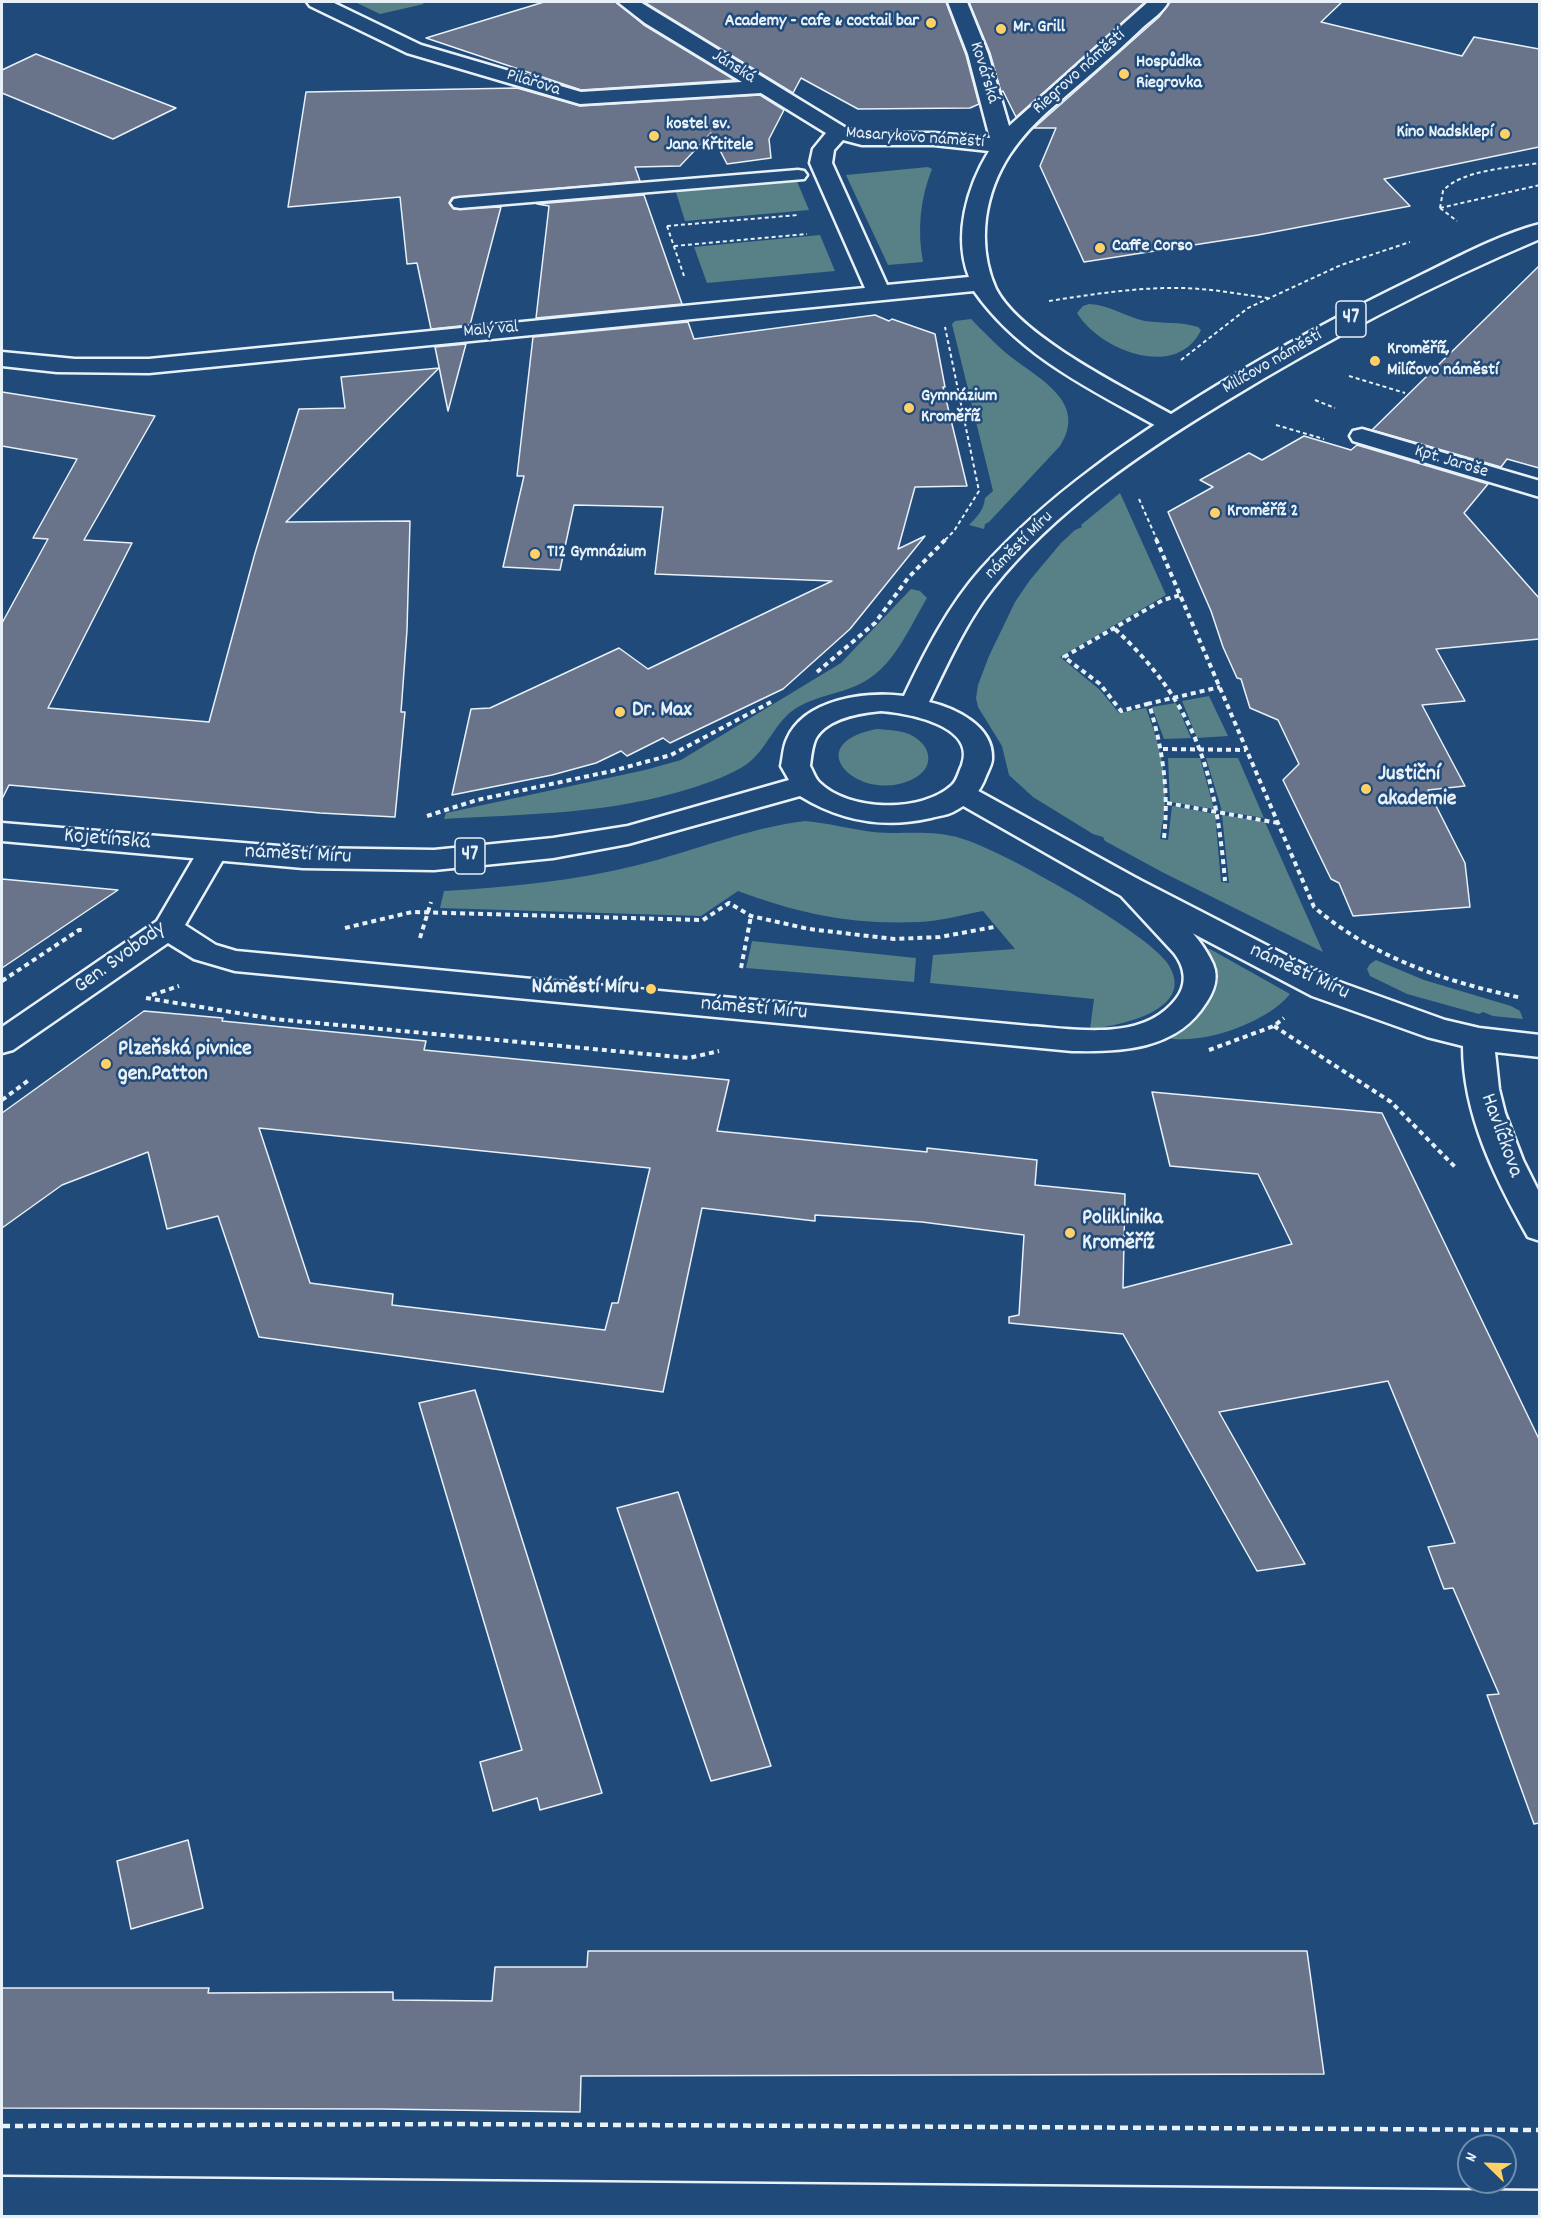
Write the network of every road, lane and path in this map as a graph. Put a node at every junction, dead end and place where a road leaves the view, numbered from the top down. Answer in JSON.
{"nodes":[{"id":1,"x":317,"y":2,"type":"edge"},
{"id":2,"x":628,"y":2,"type":"edge"},
{"id":3,"x":957,"y":2,"type":"edge"},
{"id":4,"x":1159,"y":2,"type":"edge"},
{"id":5,"x":764,"y":87,"type":"junction"},
{"id":6,"x":839,"y":132,"type":"junction"},
{"id":7,"x":1003,"y":146,"type":"junction"},
{"id":8,"x":1539,"y":163,"type":"edge"},
{"id":9,"x":798,"y":175,"type":"dead end"},
{"id":10,"x":1539,"y":185,"type":"edge"},
{"id":11,"x":654,"y":187,"type":"junction"},
{"id":12,"x":460,"y":203,"type":"dead end"},
{"id":13,"x":1440,"y":208,"type":"junction"},
{"id":14,"x":803,"y":214,"type":"dead end"},
{"id":15,"x":1463,"y":225,"type":"dead end"},
{"id":16,"x":668,"y":226,"type":"junction"},
{"id":17,"x":1539,"y":231,"type":"edge"},
{"id":18,"x":812,"y":234,"type":"dead end"},
{"id":19,"x":1418,"y":240,"type":"dead end"},
{"id":20,"x":674,"y":246,"type":"junction"},
{"id":21,"x":686,"y":280,"type":"dead end"},
{"id":22,"x":981,"y":283,"type":"junction"},
{"id":23,"x":879,"y":294,"type":"junction"},
{"id":24,"x":1269,"y":298,"type":"junction"},
{"id":25,"x":1040,"y":302,"type":"dead end"},
{"id":26,"x":944,"y":320,"type":"dead end"},
{"id":27,"x":2,"y":359,"type":"edge"},
{"id":28,"x":1181,"y":360,"type":"dead end"},
{"id":29,"x":1349,"y":376,"type":"dead end"},
{"id":30,"x":1406,"y":393,"type":"dead end"},
{"id":31,"x":1171,"y":424,"type":"junction"},
{"id":32,"x":1362,"y":436,"type":"dead end"},
{"id":33,"x":1539,"y":489,"type":"edge"},
{"id":34,"x":1139,"y":499,"type":"dead end"},
{"id":35,"x":1181,"y":595,"type":"junction"},
{"id":36,"x":1114,"y":628,"type":"junction"},
{"id":37,"x":811,"y":676,"type":"dead end"},
{"id":38,"x":1220,"y":687,"type":"junction"},
{"id":39,"x":1176,"y":698,"type":"junction"},
{"id":40,"x":776,"y":699,"type":"dead end"},
{"id":41,"x":1147,"y":704,"type":"junction"},
{"id":42,"x":913,"y":706,"type":"junction"},
{"id":43,"x":1163,"y":749,"type":"junction"},
{"id":44,"x":1200,"y":750,"type":"junction"},
{"id":45,"x":1246,"y":750,"type":"junction"},
{"id":46,"x":806,"y":784,"type":"junction"},
{"id":47,"x":962,"y":793,"type":"junction"},
{"id":48,"x":1167,"y":803,"type":"junction"},
{"id":49,"x":1218,"y":812,"type":"junction"},
{"id":50,"x":430,"y":815,"type":"dead end"},
{"id":51,"x":1278,"y":823,"type":"junction"},
{"id":52,"x":2,"y":832,"type":"edge"},
{"id":53,"x":1164,"y":838,"type":"dead end"},
{"id":54,"x":213,"y":851,"type":"junction"},
{"id":55,"x":1225,"y":880,"type":"dead end"},
{"id":56,"x":1127,"y":886,"type":"junction"},
{"id":57,"x":994,"y":927,"type":"dead end"},
{"id":58,"x":168,"y":928,"type":"junction"},
{"id":59,"x":344,"y":928,"type":"dead end"},
{"id":60,"x":91,"y":931,"type":"dead end"},
{"id":61,"x":2,"y":981,"type":"edge"},
{"id":62,"x":184,"y":984,"type":"dead end"},
{"id":63,"x":1525,"y":999,"type":"dead end"},
{"id":64,"x":1290,"y":1013,"type":"dead end"},
{"id":65,"x":1274,"y":1026,"type":"junction"},
{"id":66,"x":1479,"y":1039,"type":"junction"},
{"id":67,"x":2,"y":1042,"type":"edge"},
{"id":68,"x":1539,"y":1046,"type":"edge"},
{"id":69,"x":723,"y":1050,"type":"dead end"},
{"id":70,"x":1208,"y":1050,"type":"dead end"},
{"id":71,"x":30,"y":1079,"type":"dead end"},
{"id":72,"x":2,"y":1100,"type":"edge"},
{"id":73,"x":1462,"y":1174,"type":"dead end"},
{"id":74,"x":1539,"y":1228,"type":"edge"},
{"id":75,"x":2,"y":2126,"type":"edge"},
{"id":76,"x":1539,"y":2130,"type":"edge"},
{"id":77,"x":2,"y":2200,"type":"edge"},
{"id":78,"x":1539,"y":2214,"type":"edge"}],
"edges":[{"from":1,"to":5,"type":"street","name":"Pilařova"},
{"from":2,"to":5,"type":"street","name":"Jánská"},
{"from":3,"to":7,"type":"street","name":"Kovářská"},
{"from":4,"to":7,"type":"street","name":"Riegrovo náměstí"},
{"from":5,"to":6,"type":"street","name":"Jánská"},
{"from":6,"to":7,"type":"street","name":"Masarykovo náměstí"},
{"from":6,"to":23,"type":"street","name":"Masarykovo náměstí"},
{"from":7,"to":22,"type":"street","name":"Masarykovo náměstí"},
{"from":8,"to":13,"type":"path"},
{"from":9,"to":11,"type":"lane"},
{"from":10,"to":13,"type":"path"},
{"from":11,"to":12,"type":"lane"},
{"from":11,"to":16,"type":"path"},
{"from":13,"to":15,"type":"path"},
{"from":14,"to":16,"type":"path"},
{"from":16,"to":20,"type":"path"},
{"from":17,"to":31,"type":"street","name":"Milíčovo náměstí","number":"47"},
{"from":18,"to":20,"type":"path"},
{"from":19,"to":24,"type":"path"},
{"from":20,"to":21,"type":"path"},
{"from":22,"to":23,"type":"street","name":"Malý val"},
{"from":22,"to":31,"type":"street","name":"Masarykovo náměstí"},
{"from":23,"to":27,"type":"street","name":"Malý val"},
{"from":24,"to":25,"type":"path"},
{"from":24,"to":28,"type":"path"},
{"from":26,"to":37,"type":"path"},
{"from":29,"to":30,"type":"path"},
{"from":31,"to":42,"type":"street","name":"náměstí Míru","number":"47"},
{"from":32,"to":33,"type":"street","name":"Kpt. Jaroše"},
{"from":34,"to":35,"type":"path"},
{"from":35,"to":36,"type":"path"},
{"from":35,"to":38,"type":"path"},
{"from":36,"to":39,"type":"path"},
{"from":36,"to":41,"type":"path"},
{"from":38,"to":39,"type":"path"},
{"from":38,"to":45,"type":"path"},
{"from":39,"to":41,"type":"path"},
{"from":39,"to":44,"type":"path"},
{"from":40,"to":50,"type":"path"},
{"from":41,"to":43,"type":"path"},
{"from":42,"to":46,"type":"street"},
{"from":42,"to":47,"type":"street"},
{"from":43,"to":44,"type":"path"},
{"from":43,"to":48,"type":"path"},
{"from":44,"to":45,"type":"path"},
{"from":44,"to":49,"type":"path"},
{"from":45,"to":51,"type":"path"},
{"from":46,"to":47,"type":"street"},
{"from":46,"to":54,"type":"street","name":"náměstí Míru","number":"47"},
{"from":47,"to":56,"type":"street","name":"náměstí Míru"},
{"from":48,"to":49,"type":"path"},
{"from":48,"to":53,"type":"path"},
{"from":49,"to":51,"type":"path"},
{"from":49,"to":55,"type":"path"},
{"from":51,"to":63,"type":"path"},
{"from":52,"to":54,"type":"street","name":"Kojetínská","number":"47"},
{"from":54,"to":58,"type":"street","name":"Gen. Svobody"},
{"from":56,"to":58,"type":"street","name":"náměstí Míru"},
{"from":56,"to":66,"type":"street","name":"náměstí Míru"},
{"from":57,"to":59,"type":"path"},
{"from":58,"to":67,"type":"street","name":"Gen. Svobody"},
{"from":60,"to":61,"type":"path"},
{"from":62,"to":69,"type":"path"},
{"from":64,"to":65,"type":"path"},
{"from":65,"to":70,"type":"path"},
{"from":65,"to":73,"type":"path"},
{"from":66,"to":68,"type":"street","name":"náměstí Míru"},
{"from":66,"to":74,"type":"street","name":"Havlíčkova"},
{"from":71,"to":72,"type":"path"},
{"from":75,"to":76,"type":"path"},
{"from":77,"to":78,"type":"street"}]}
